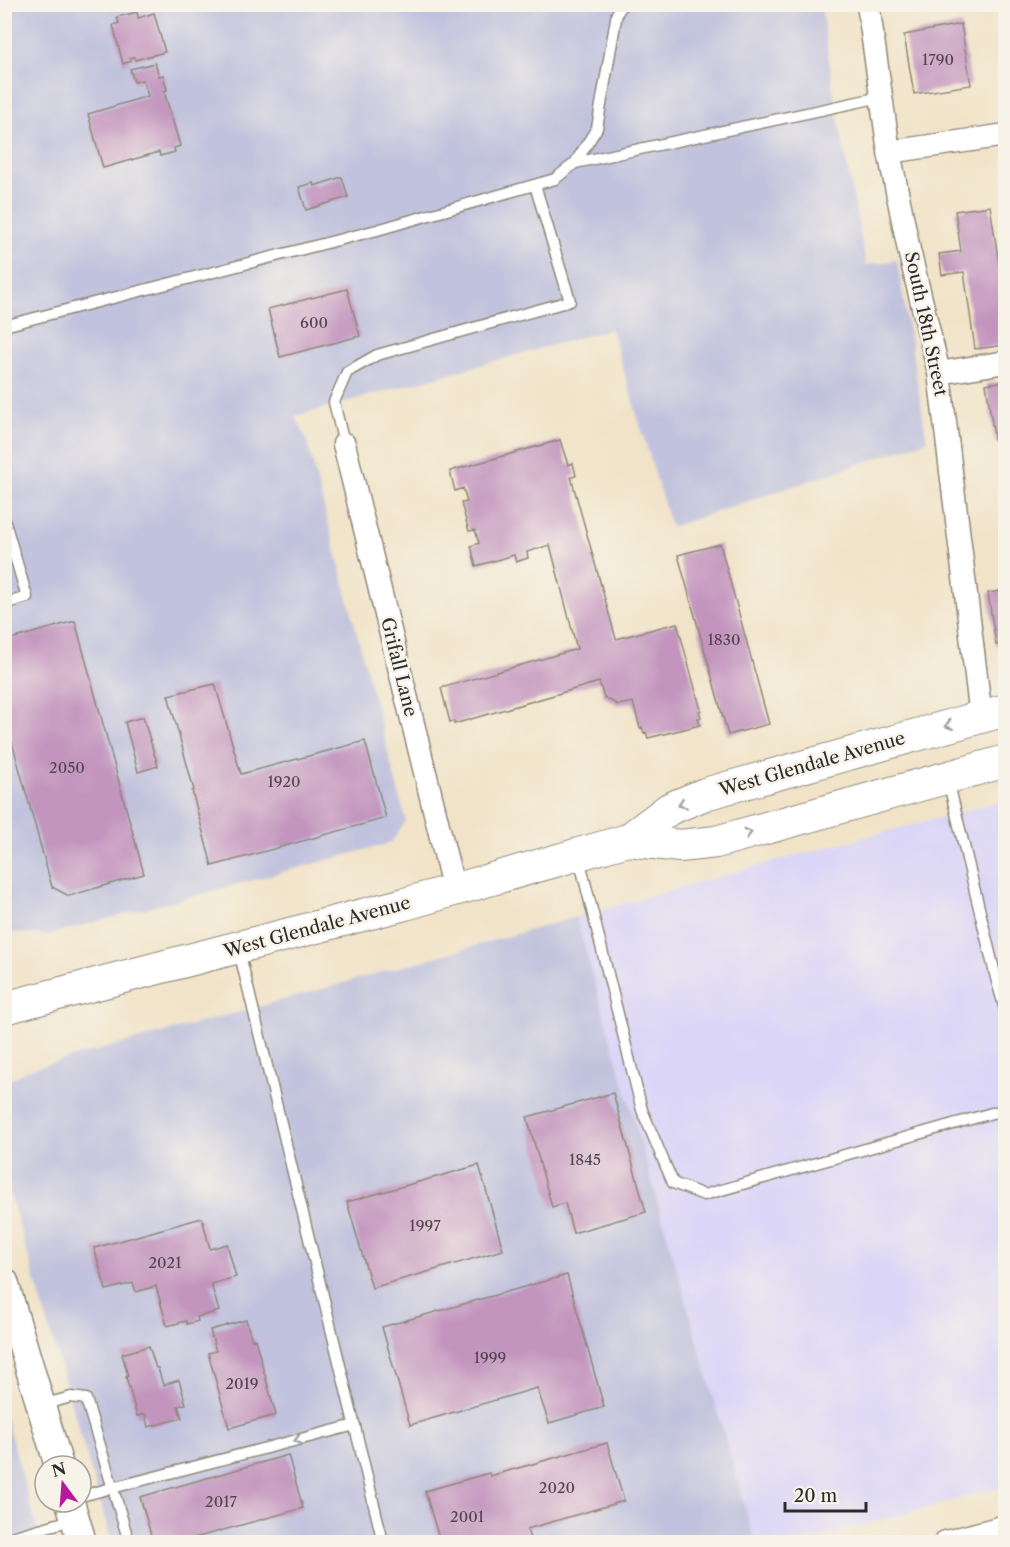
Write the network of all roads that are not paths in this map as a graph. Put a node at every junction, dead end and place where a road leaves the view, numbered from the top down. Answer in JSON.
{"nodes":[{"id":1,"x":623,"y":4,"type":"edge"},
{"id":2,"x":868,"y":4,"type":"edge"},
{"id":3,"x":881,"y":97,"type":"junction"},
{"id":4,"x":1005,"y":135,"type":"edge"},
{"id":5,"x":889,"y":152,"type":"junction"},
{"id":6,"x":575,"y":163,"type":"junction"},
{"id":7,"x":535,"y":185,"type":"junction"},
{"id":8,"x":4,"y":326,"type":"edge"},
{"id":9,"x":1005,"y":362,"type":"edge"},
{"id":10,"x":939,"y":373,"type":"junction"},
{"id":11,"x":344,"y":444,"type":"joint"},
{"id":12,"x":4,"y":519,"type":"edge"},
{"id":13,"x":4,"y":604,"type":"edge"},
{"id":14,"x":993,"y":713,"type":"edge"},
{"id":15,"x":1005,"y":761,"type":"edge"},
{"id":16,"x":948,"y":777,"type":"junction"},
{"id":17,"x":628,"y":840,"type":"junction"},
{"id":18,"x":578,"y":855,"type":"junction"},
{"id":19,"x":454,"y":890,"type":"junction"},
{"id":20,"x":238,"y":948,"type":"junction"},
{"id":21,"x":4,"y":1008,"type":"edge"},
{"id":22,"x":1005,"y":1013,"type":"edge"},
{"id":23,"x":1005,"y":1109,"type":"edge"},
{"id":24,"x":4,"y":1282,"type":"edge"},
{"id":25,"x":41,"y":1405,"type":"junction"},
{"id":26,"x":354,"y":1425,"type":"junction"},
{"id":27,"x":56,"y":1454,"type":"edge"},
{"id":28,"x":113,"y":1488,"type":"junction"},
{"id":29,"x":77,"y":1515,"type":"edge"},
{"id":30,"x":1005,"y":1526,"type":"edge"},
{"id":31,"x":4,"y":1539,"type":"edge"},
{"id":32,"x":129,"y":1542,"type":"edge"},
{"id":33,"x":383,"y":1542,"type":"edge"},
{"id":34,"x":946,"y":1542,"type":"edge"}],
"edges":[{"from":1,"to":6,"type":"lane"},
{"from":2,"to":3,"type":"street","name":"South 18th Street"},
{"from":3,"to":5,"type":"street","name":"South 18th Street"},
{"from":3,"to":6,"type":"lane"},
{"from":4,"to":5,"type":"street"},
{"from":5,"to":10,"type":"street","name":"South 18th Street"},
{"from":6,"to":7,"type":"lane"},
{"from":7,"to":8,"type":"lane"},
{"from":7,"to":11,"type":"lane"},
{"from":9,"to":10,"type":"street"},
{"from":10,"to":14,"type":"street","name":"South 18th Street"},
{"from":11,"to":19,"type":"street","name":"Grifall Lane"},
{"from":12,"to":13,"type":"lane"},
{"from":14,"to":17,"type":"main road","name":"West Glendale Avenue","one_way":true},
{"from":15,"to":16,"type":"main road","name":"West Glendale Avenue"},
{"from":17,"to":16,"type":"main road","name":"West Glendale Avenue","one_way":true},
{"from":16,"to":22,"type":"lane"},
{"from":17,"to":18,"type":"main road","name":"West Glendale Avenue"},
{"from":18,"to":19,"type":"main road","name":"West Glendale Avenue"},
{"from":18,"to":23,"type":"lane"},
{"from":19,"to":20,"type":"main road","name":"West Glendale Avenue"},
{"from":20,"to":21,"type":"main road","name":"West Glendale Avenue"},
{"from":20,"to":26,"type":"lane"},
{"from":24,"to":25,"type":"street"},
{"from":25,"to":27,"type":"street"},
{"from":25,"to":28,"type":"lane"},
{"from":26,"to":28,"type":"lane","one_way":true},
{"from":26,"to":33,"type":"lane"},
{"from":28,"to":29,"type":"lane"},
{"from":28,"to":32,"type":"lane"},
{"from":29,"to":31,"type":"lane"},
{"from":30,"to":34,"type":"street"}]}
